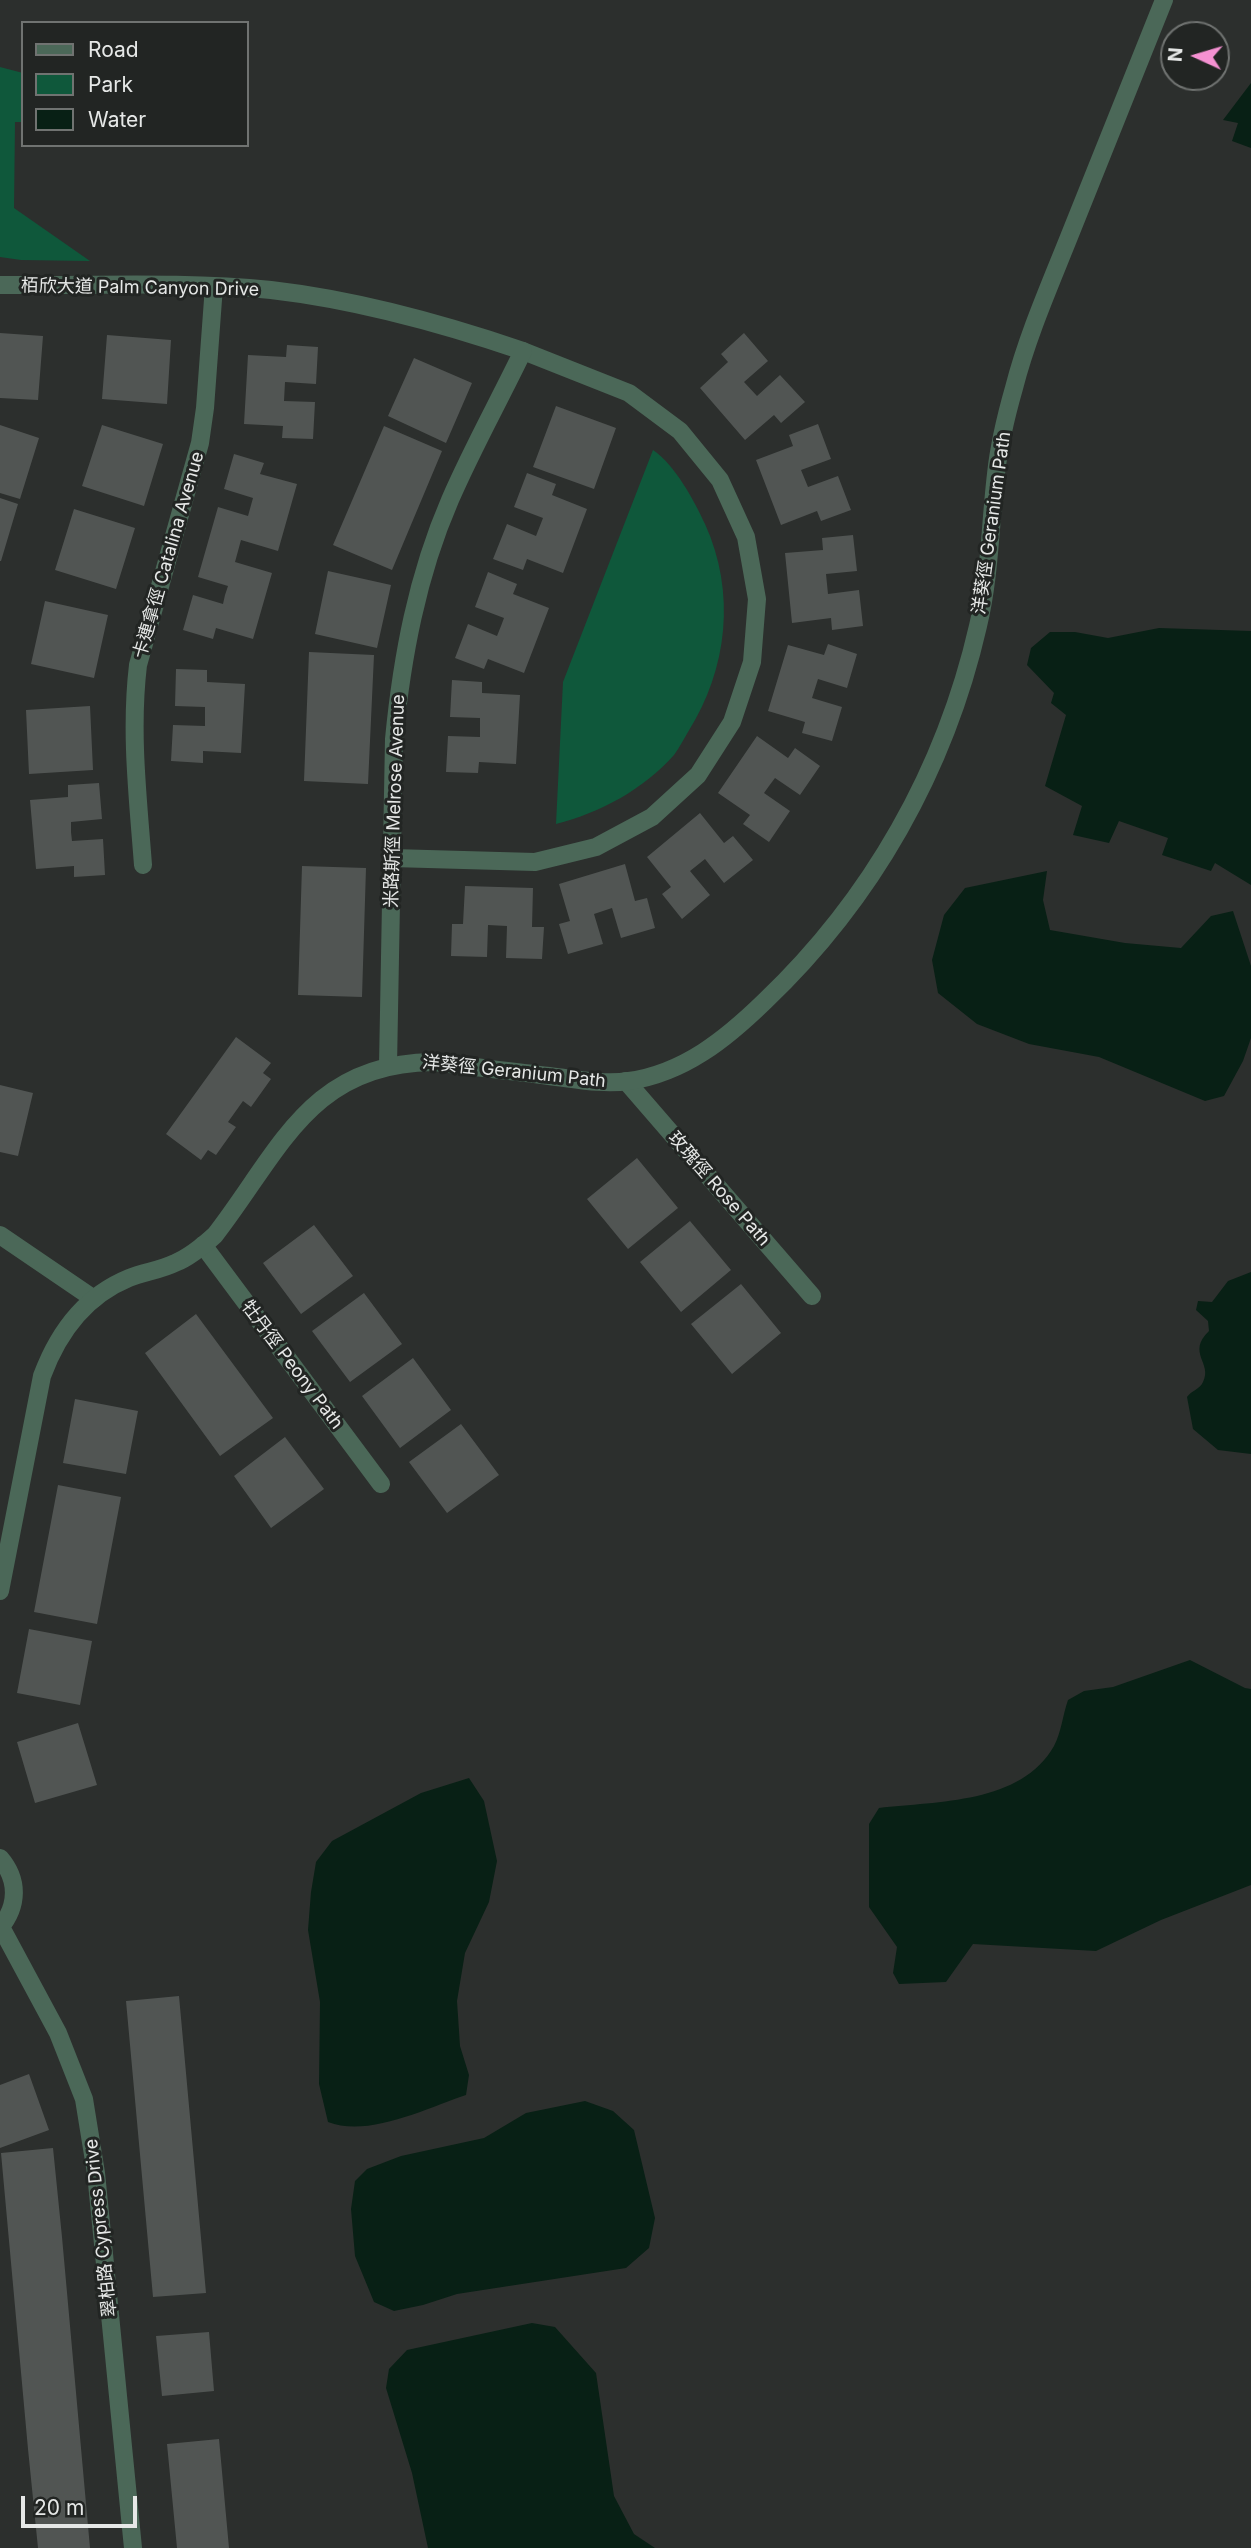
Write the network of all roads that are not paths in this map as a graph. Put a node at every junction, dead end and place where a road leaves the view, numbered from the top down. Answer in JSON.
{"nodes":[{"id":1,"x":1164,"y":0,"type":"edge"},
{"id":2,"x":0,"y":285,"type":"edge"},
{"id":3,"x":214,"y":286,"type":"junction"},
{"id":4,"x":523,"y":351,"type":"junction"},
{"id":5,"x":391,"y":858,"type":"junction"},
{"id":6,"x":143,"y":865,"type":"dead end"},
{"id":7,"x":388,"y":1066,"type":"junction"},
{"id":8,"x":626,"y":1082,"type":"junction"},
{"id":9,"x":0,"y":1235,"type":"edge"},
{"id":10,"x":203,"y":1245,"type":"junction"},
{"id":11,"x":812,"y":1296,"type":"dead end"},
{"id":12,"x":94,"y":1299,"type":"junction"},
{"id":13,"x":381,"y":1484,"type":"dead end"},
{"id":14,"x":0,"y":1591,"type":"edge"},
{"id":15,"x":0,"y":1858,"type":"edge"},
{"id":16,"x":1,"y":1927,"type":"edge"},
{"id":17,"x":132,"y":2548,"type":"edge"}],
"edges":[{"from":1,"to":8,"type":"street","name":"洋葵徑 Geranium Path"},
{"from":2,"to":3,"type":"street","name":"栢欣大道 Palm Canyon Drive"},
{"from":3,"to":4,"type":"street","name":"栢欣大道 Palm Canyon Drive"},
{"from":3,"to":6,"type":"street","name":"卡連拿徑 Catalina Avenue"},
{"from":4,"to":5,"type":"street","name":"米路斯徑 Melrose Avenue"},
{"from":4,"to":5,"type":"street","name":"栢欣大道 Palm Canyon Drive"},
{"from":5,"to":7,"type":"street","name":"米路斯徑 Melrose Avenue"},
{"from":7,"to":8,"type":"street","name":"洋葵徑 Geranium Path"},
{"from":7,"to":10,"type":"street","name":"洋葵徑 Geranium Path"},
{"from":8,"to":11,"type":"street","name":"玫瑰徑 Rose Path"},
{"from":9,"to":12,"type":"street"},
{"from":10,"to":12,"type":"street","name":"洋葵徑 Geranium Path"},
{"from":10,"to":13,"type":"street","name":"牡丹徑 Peony Path"},
{"from":12,"to":14,"type":"street","name":"洋葵徑 Geranium Path"},
{"from":15,"to":16,"type":"street"},
{"from":16,"to":17,"type":"street","name":"翠柏路 Cypress Drive"}]}
